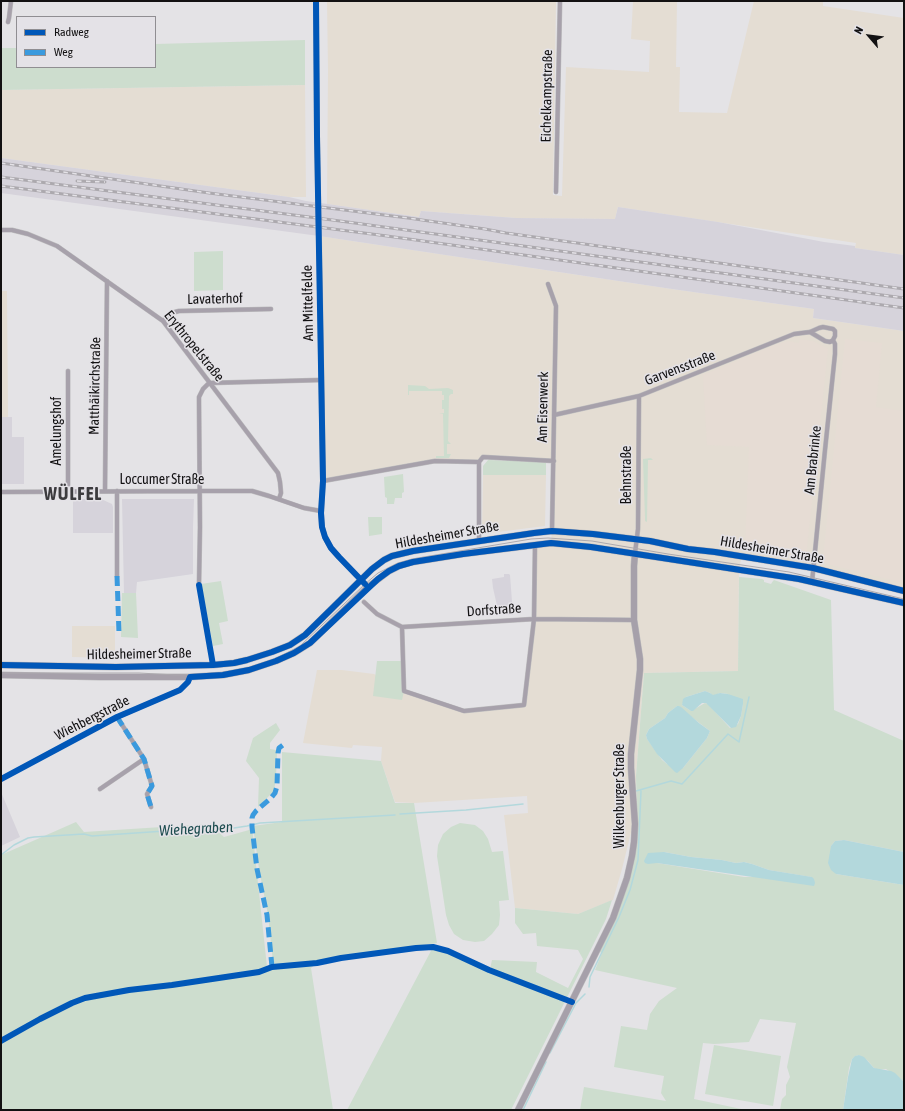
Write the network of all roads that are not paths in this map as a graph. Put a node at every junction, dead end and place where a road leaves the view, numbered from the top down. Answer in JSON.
{"nodes":[{"id":1,"x":11,"y":1,"type":"edge"},
{"id":2,"x":316,"y":1,"type":"edge"},
{"id":3,"x":560,"y":1,"type":"edge"},
{"id":4,"x":8,"y":22,"type":"dead end"},
{"id":5,"x":556,"y":192,"type":"dead end"},
{"id":6,"x":1,"y":230,"type":"edge"},
{"id":7,"x":107,"y":282,"type":"junction"},
{"id":8,"x":548,"y":284,"type":"dead end"},
{"id":9,"x":271,"y":309,"type":"dead end"},
{"id":10,"x":163,"y":321,"type":"junction"},
{"id":11,"x":810,"y":332,"type":"junction"},
{"id":12,"x":833,"y":340,"type":"junction"},
{"id":13,"x":68,"y":371,"type":"dead end"},
{"id":14,"x":321,"y":380,"type":"junction"},
{"id":15,"x":210,"y":383,"type":"junction"},
{"id":16,"x":639,"y":396,"type":"junction"},
{"id":17,"x":554,"y":415,"type":"junction"},
{"id":18,"x":554,"y":461,"type":"junction"},
{"id":19,"x":479,"y":462,"type":"junction"},
{"id":20,"x":323,"y":481,"type":"junction"},
{"id":21,"x":105,"y":491,"type":"junction"},
{"id":22,"x":117,"y":491,"type":"junction"},
{"id":23,"x":200,"y":491,"type":"junction"},
{"id":24,"x":1,"y":492,"type":"edge"},
{"id":25,"x":68,"y":492,"type":"junction"},
{"id":26,"x":280,"y":500,"type":"junction"},
{"id":27,"x":321,"y":511,"type":"junction"},
{"id":28,"x":552,"y":531,"type":"junction"},
{"id":29,"x":637,"y":540,"type":"junction"},
{"id":30,"x":479,"y":542,"type":"junction"},
{"id":31,"x":535,"y":545,"type":"junction"},
{"id":32,"x":635,"y":554,"type":"junction"},
{"id":33,"x":813,"y":568,"type":"junction"},
{"id":34,"x":117,"y":576,"type":"dead end"},
{"id":35,"x":361,"y":580,"type":"junction"},
{"id":36,"x":812,"y":582,"type":"junction"},
{"id":37,"x":199,"y":585,"type":"dead end"},
{"id":38,"x":368,"y":587,"type":"junction"},
{"id":39,"x":904,"y":591,"type":"edge"},
{"id":40,"x":364,"y":602,"type":"dead end"},
{"id":41,"x":904,"y":603,"type":"edge"},
{"id":42,"x":534,"y":619,"type":"junction"},
{"id":43,"x":634,"y":620,"type":"junction"},
{"id":44,"x":402,"y":627,"type":"junction"},
{"id":45,"x":1,"y":666,"type":"edge"},
{"id":46,"x":1,"y":675,"type":"edge"},
{"id":47,"x":190,"y":677,"type":"junction"},
{"id":48,"x":117,"y":718,"type":"junction"},
{"id":49,"x":144,"y":759,"type":"junction"},
{"id":50,"x":1,"y":779,"type":"edge"},
{"id":51,"x":100,"y":789,"type":"dead end"},
{"id":52,"x":151,"y":807,"type":"dead end"},
{"id":53,"x":518,"y":1110,"type":"edge"}],
"edges":[{"from":1,"to":4,"type":"street"},
{"from":2,"to":14,"type":"street","name":"Am Mittelfelde","bridge":true},
{"from":3,"to":5,"type":"street","name":"Eichelkampstraße"},
{"from":6,"to":7,"type":"street","name":"Erythropelstraße"},
{"from":7,"to":10,"type":"street","name":"Erythropelstraße"},
{"from":7,"to":21,"type":"street","name":"Matthäikirchstraße"},
{"from":8,"to":17,"type":"street","name":"Am Eisenwerk"},
{"from":9,"to":10,"type":"street","name":"Lavaterhof"},
{"from":10,"to":15,"type":"street","name":"Erythropelstraße"},
{"from":11,"to":12,"type":"street"},
{"from":11,"to":12,"type":"street","name":"Garvensstraße"},
{"from":11,"to":16,"type":"street","name":"Garvensstraße"},
{"from":12,"to":33,"type":"street","name":"Am Brabrinke"},
{"from":13,"to":25,"type":"street","name":"Amelungshof"},
{"from":14,"to":15,"type":"street"},
{"from":14,"to":20,"type":"street","name":"Am Mittelfelde"},
{"from":15,"to":23,"type":"street"},
{"from":15,"to":26,"type":"street","name":"Erythropelstraße"},
{"from":16,"to":17,"type":"street","name":"Garvensstraße"},
{"from":16,"to":29,"type":"street","name":"Behnstraße"},
{"from":17,"to":18,"type":"street","name":"Am Eisenwerk"},
{"from":18,"to":19,"type":"street"},
{"from":18,"to":28,"type":"street","name":"Am Eisenwerk"},
{"from":19,"to":20,"type":"street"},
{"from":19,"to":30,"type":"street"},
{"from":20,"to":27,"type":"street","name":"Am Mittelfelde"},
{"from":21,"to":22,"type":"street","name":"Loccumer Straße"},
{"from":21,"to":25,"type":"street","name":"Loccumer Straße"},
{"from":22,"to":23,"type":"street","name":"Loccumer Straße"},
{"from":22,"to":34,"type":"street"},
{"from":23,"to":26,"type":"street","name":"Loccumer Straße"},
{"from":23,"to":37,"type":"street"},
{"from":24,"to":25,"type":"street","name":"Loccumer Straße"},
{"from":26,"to":27,"type":"street","name":"Loccumer Straße"},
{"from":27,"to":35,"type":"street","name":"Am Mittelfelde"},
{"from":28,"to":29,"type":"main road","name":"Hildesheimer Straße"},
{"from":28,"to":30,"type":"main road","name":"Hildesheimer Straße"},
{"from":29,"to":32,"type":"street","name":"Behnstraße"},
{"from":29,"to":33,"type":"main road","name":"Hildesheimer Straße"},
{"from":30,"to":35,"type":"main road","name":"Hildesheimer Straße"},
{"from":31,"to":32,"type":"main road","name":"Hildesheimer Straße"},
{"from":31,"to":38,"type":"main road","name":"Hildesheimer Straße"},
{"from":31,"to":42,"type":"street"},
{"from":32,"to":36,"type":"main road","name":"Hildesheimer Straße"},
{"from":32,"to":43,"type":"main road","name":"Wilkenburger Straße"},
{"from":33,"to":36,"type":"street","name":"Am Brabrinke"},
{"from":33,"to":39,"type":"main road","name":"Hildesheimer Straße"},
{"from":35,"to":38,"type":"street","name":"Am Mittelfelde"},
{"from":35,"to":45,"type":"main road","name":"Hildesheimer Straße"},
{"from":36,"to":41,"type":"main road","name":"Hildesheimer Straße"},
{"from":38,"to":47,"type":"main road","name":"Hildesheimer Straße"},
{"from":40,"to":44,"type":"street"},
{"from":42,"to":43,"type":"street","name":"Dorfstraße"},
{"from":42,"to":44,"type":"street","name":"Dorfstraße"},
{"from":42,"to":44,"type":"street"},
{"from":43,"to":53,"type":"main road","name":"Wilkenburger Straße"},
{"from":46,"to":47,"type":"main road","name":"Hildesheimer Straße"},
{"from":47,"to":48,"type":"street","name":"Wiehbergstraße"},
{"from":48,"to":49,"type":"street"},
{"from":48,"to":50,"type":"street","name":"Wiehbergstraße"},
{"from":49,"to":51,"type":"street"},
{"from":49,"to":52,"type":"street"}]}
